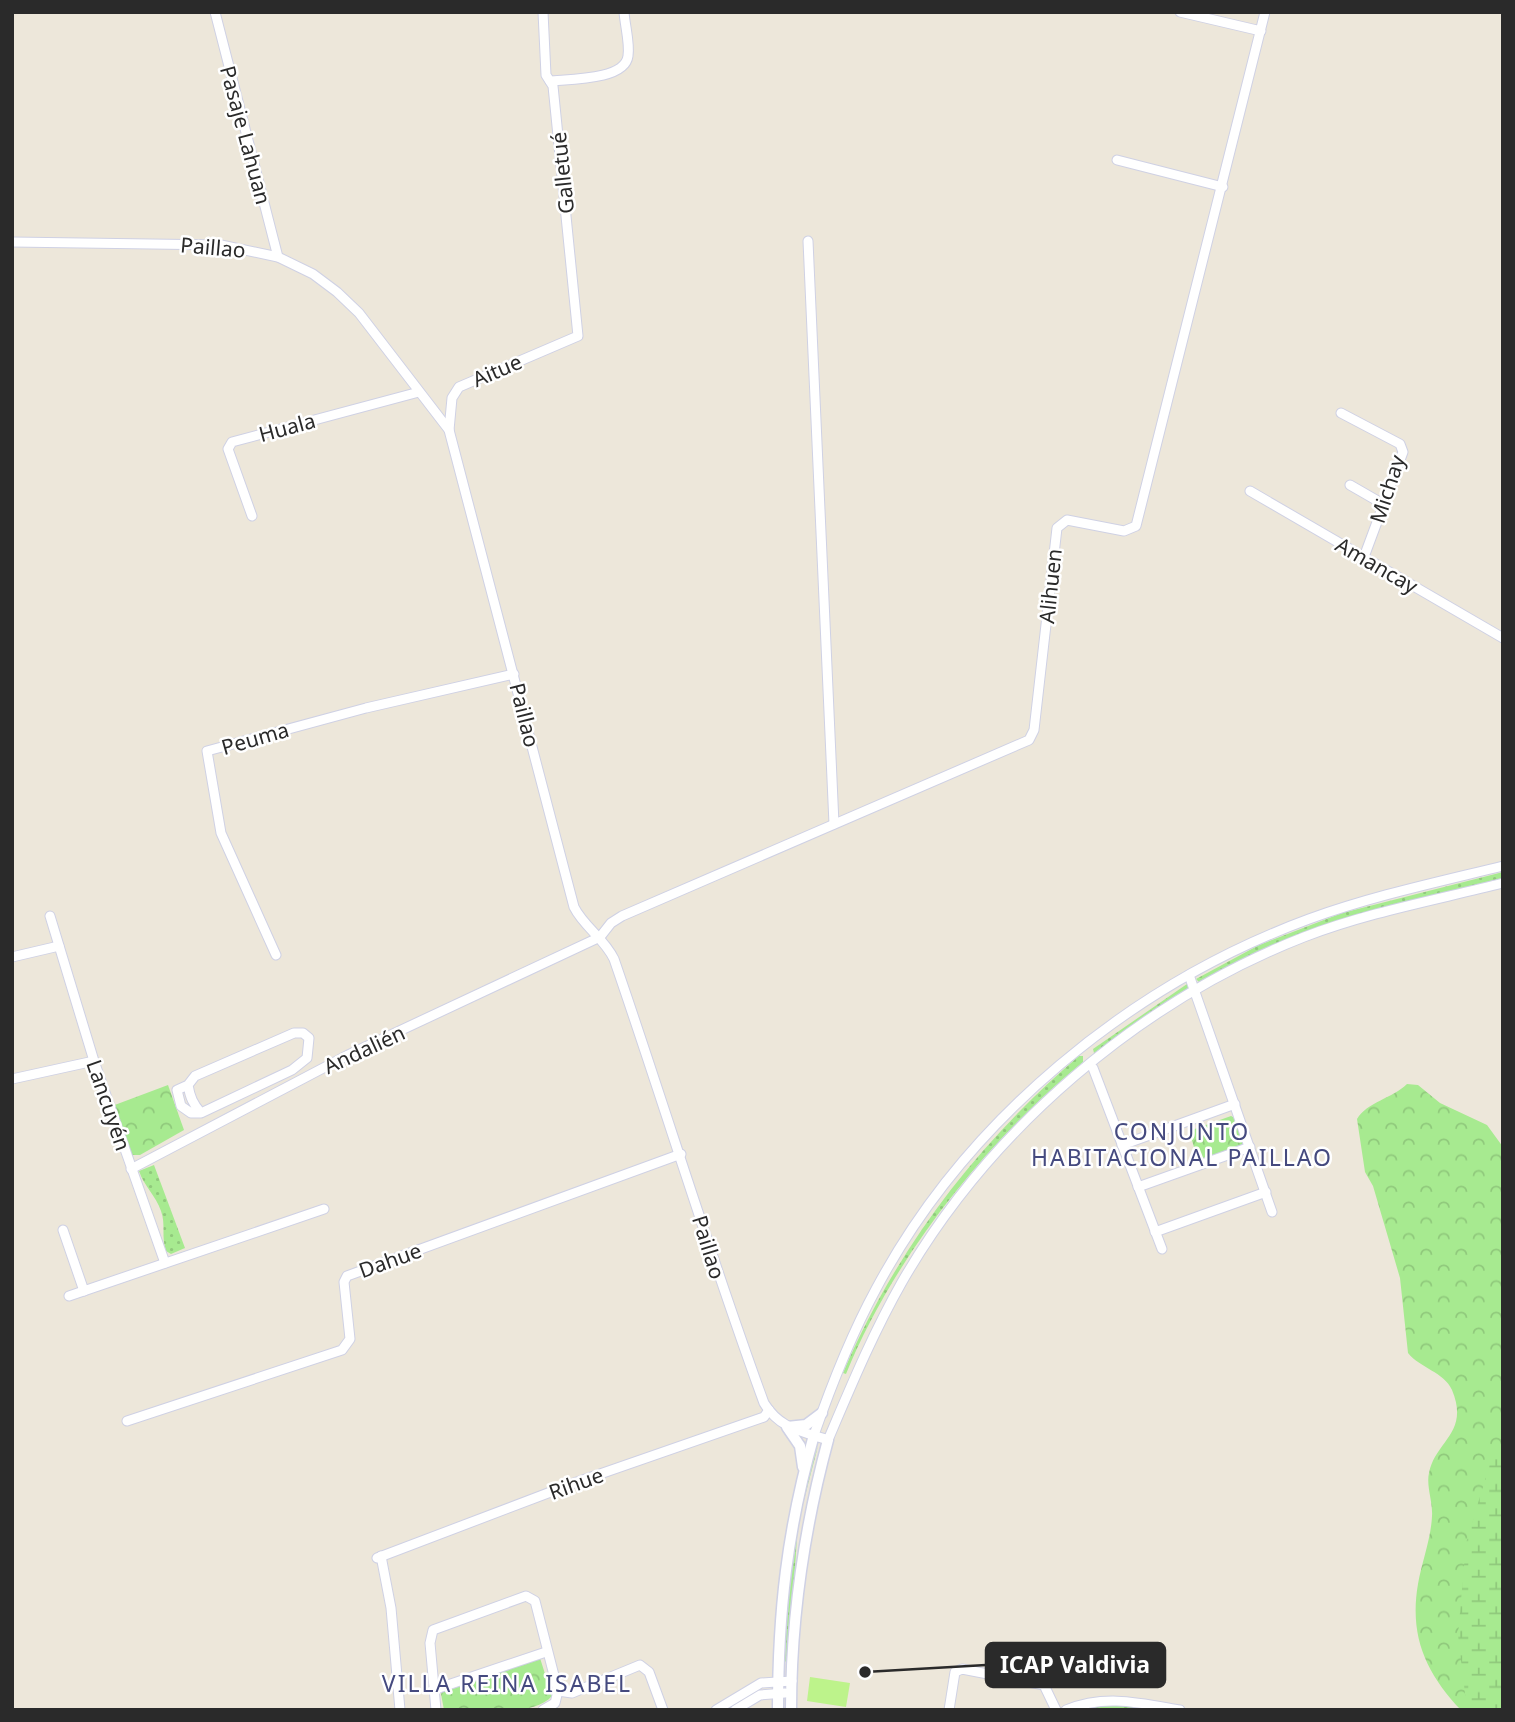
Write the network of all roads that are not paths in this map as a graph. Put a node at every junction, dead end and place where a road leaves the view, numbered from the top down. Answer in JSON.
{"nodes":[{"id":1,"x":215,"y":12,"type":"edge"},
{"id":2,"x":543,"y":12,"type":"edge"},
{"id":3,"x":624,"y":12,"type":"edge"},
{"id":4,"x":1180,"y":12,"type":"edge"},
{"id":5,"x":1265,"y":12,"type":"edge"},
{"id":6,"x":1261,"y":31,"type":"junction"},
{"id":7,"x":550,"y":81,"type":"junction"},
{"id":8,"x":1117,"y":160,"type":"dead end"},
{"id":9,"x":1223,"y":187,"type":"junction"},
{"id":10,"x":808,"y":241,"type":"dead end"},
{"id":11,"x":12,"y":242,"type":"edge"},
{"id":12,"x":278,"y":257,"type":"junction"},
{"id":13,"x":578,"y":336,"type":"joint"},
{"id":14,"x":419,"y":391,"type":"junction"},
{"id":15,"x":1340,"y":413,"type":"dead end"},
{"id":16,"x":449,"y":429,"type":"junction"},
{"id":17,"x":1350,"y":485,"type":"dead end"},
{"id":18,"x":1250,"y":491,"type":"dead end"},
{"id":19,"x":1383,"y":504,"type":"junction"},
{"id":20,"x":252,"y":516,"type":"dead end"},
{"id":21,"x":1364,"y":556,"type":"junction"},
{"id":22,"x":1503,"y":638,"type":"edge"},
{"id":23,"x":514,"y":674,"type":"junction"},
{"id":24,"x":834,"y":824,"type":"junction"},
{"id":25,"x":1503,"y":866,"type":"edge"},
{"id":26,"x":1503,"y":883,"type":"edge"},
{"id":27,"x":50,"y":916,"type":"dead end"},
{"id":28,"x":600,"y":937,"type":"junction"},
{"id":29,"x":59,"y":946,"type":"junction"},
{"id":30,"x":276,"y":955,"type":"dead end"},
{"id":31,"x":12,"y":957,"type":"edge"},
{"id":32,"x":1189,"y":975,"type":"junction"},
{"id":33,"x":1195,"y":992,"type":"junction"},
{"id":34,"x":1081,"y":1048,"type":"junction"},
{"id":35,"x":309,"y":1052,"type":"junction"},
{"id":36,"x":93,"y":1061,"type":"junction"},
{"id":37,"x":1092,"y":1065,"type":"junction"},
{"id":38,"x":318,"y":1070,"type":"junction"},
{"id":39,"x":12,"y":1079,"type":"edge"},
{"id":40,"x":1235,"y":1104,"type":"junction"},
{"id":41,"x":1122,"y":1145,"type":"junction"},
{"id":42,"x":1250,"y":1147,"type":"junction"},
{"id":43,"x":681,"y":1154,"type":"junction"},
{"id":44,"x":131,"y":1168,"type":"junction"},
{"id":45,"x":1138,"y":1187,"type":"junction"},
{"id":46,"x":1266,"y":1192,"type":"junction"},
{"id":47,"x":324,"y":1209,"type":"dead end"},
{"id":48,"x":1272,"y":1212,"type":"dead end"},
{"id":49,"x":63,"y":1230,"type":"dead end"},
{"id":50,"x":1155,"y":1233,"type":"junction"},
{"id":51,"x":1162,"y":1250,"type":"dead end"},
{"id":52,"x":164,"y":1263,"type":"junction"},
{"id":53,"x":84,"y":1291,"type":"junction"},
{"id":54,"x":69,"y":1296,"type":"dead end"},
{"id":55,"x":769,"y":1410,"type":"junction"},
{"id":56,"x":822,"y":1413,"type":"junction"},
{"id":57,"x":127,"y":1421,"type":"dead end"},
{"id":58,"x":787,"y":1427,"type":"junction"},
{"id":59,"x":814,"y":1436,"type":"junction"},
{"id":60,"x":828,"y":1440,"type":"junction"},
{"id":61,"x":803,"y":1474,"type":"junction"},
{"id":62,"x":546,"y":1652,"type":"junction"},
{"id":63,"x":792,"y":1681,"type":"junction"},
{"id":64,"x":777,"y":1688,"type":"junction"},
{"id":65,"x":433,"y":1690,"type":"junction"},
{"id":66,"x":558,"y":1691,"type":"junction"},
{"id":67,"x":791,"y":1694,"type":"junction"},
{"id":68,"x":1165,"y":1709,"type":"edge"},
{"id":69,"x":400,"y":1710,"type":"edge"},
{"id":70,"x":436,"y":1710,"type":"edge"},
{"id":71,"x":543,"y":1710,"type":"edge"},
{"id":72,"x":663,"y":1710,"type":"edge"},
{"id":73,"x":716,"y":1710,"type":"edge"},
{"id":74,"x":735,"y":1710,"type":"edge"},
{"id":75,"x":778,"y":1710,"type":"edge"},
{"id":76,"x":791,"y":1710,"type":"edge"},
{"id":77,"x":949,"y":1710,"type":"edge"},
{"id":78,"x":1056,"y":1710,"type":"edge"},
{"id":79,"x":1066,"y":1710,"type":"edge"},
{"id":80,"x":1180,"y":1710,"type":"edge"}],
"edges":[{"from":1,"to":12,"type":"street","name":"Pasaje Lahuan"},
{"from":2,"to":7,"type":"street","name":"Galletué"},
{"from":3,"to":7,"type":"street"},
{"from":4,"to":6,"type":"street"},
{"from":5,"to":6,"type":"street","name":"Alihuen"},
{"from":6,"to":9,"type":"street","name":"Alihuen"},
{"from":7,"to":13,"type":"street","name":"Galletué"},
{"from":8,"to":9,"type":"street"},
{"from":9,"to":24,"type":"street","name":"Alihuen"},
{"from":10,"to":24,"type":"street"},
{"from":11,"to":12,"type":"street","name":"Paillao"},
{"from":12,"to":14,"type":"street","name":"Paillao"},
{"from":13,"to":16,"type":"street","name":"Aitue"},
{"from":14,"to":16,"type":"street","name":"Paillao"},
{"from":14,"to":20,"type":"street","name":"Huala"},
{"from":15,"to":19,"type":"street","name":"Michay"},
{"from":16,"to":23,"type":"street","name":"Paillao"},
{"from":17,"to":19,"type":"street"},
{"from":18,"to":21,"type":"street","name":"Amancay"},
{"from":19,"to":21,"type":"street","name":"Michay"},
{"from":21,"to":22,"type":"street","name":"Amancay"},
{"from":23,"to":28,"type":"street","name":"Paillao"},
{"from":23,"to":30,"type":"street","name":"Peuma"},
{"from":24,"to":28,"type":"street","name":"Alihuen"},
{"from":25,"to":32,"type":"street"},
{"from":26,"to":33,"type":"street"},
{"from":27,"to":29,"type":"street","name":"Lancuyén"},
{"from":28,"to":38,"type":"street","name":"Andalién"},
{"from":28,"to":43,"type":"street","name":"Paillao"},
{"from":29,"to":31,"type":"street"},
{"from":29,"to":36,"type":"street","name":"Lancuyén"},
{"from":32,"to":33,"type":"street"},
{"from":32,"to":34,"type":"street"},
{"from":33,"to":37,"type":"street"},
{"from":33,"to":40,"type":"street"},
{"from":34,"to":37,"type":"street"},
{"from":34,"to":56,"type":"street"},
{"from":35,"to":35,"type":"street"},
{"from":35,"to":38,"type":"street"},
{"from":36,"to":39,"type":"street"},
{"from":36,"to":44,"type":"street","name":"Lancuyén"},
{"from":37,"to":41,"type":"street"},
{"from":37,"to":60,"type":"street"},
{"from":38,"to":44,"type":"street","name":"Andalién"},
{"from":40,"to":41,"type":"street"},
{"from":40,"to":42,"type":"street"},
{"from":41,"to":45,"type":"street"},
{"from":42,"to":45,"type":"street"},
{"from":42,"to":46,"type":"street"},
{"from":43,"to":55,"type":"street","name":"Paillao"},
{"from":43,"to":57,"type":"street","name":"Dahue"},
{"from":44,"to":52,"type":"street","name":"Lancuyén"},
{"from":45,"to":50,"type":"street"},
{"from":46,"to":48,"type":"street"},
{"from":46,"to":50,"type":"street"},
{"from":47,"to":52,"type":"street"},
{"from":49,"to":53,"type":"street"},
{"from":50,"to":51,"type":"street"},
{"from":52,"to":53,"type":"street"},
{"from":53,"to":54,"type":"street"},
{"from":55,"to":58,"type":"street","name":"Paillao"},
{"from":55,"to":69,"type":"street","name":"Rihue"},
{"from":56,"to":58,"type":"street"},
{"from":56,"to":59,"type":"street"},
{"from":58,"to":59,"type":"street","name":"Paillao"},
{"from":58,"to":61,"type":"street"},
{"from":59,"to":60,"type":"street","name":"Paillao"},
{"from":59,"to":61,"type":"street"},
{"from":60,"to":63,"type":"street"},
{"from":61,"to":64,"type":"street"},
{"from":62,"to":65,"type":"street"},
{"from":62,"to":65,"type":"street"},
{"from":62,"to":66,"type":"street"},
{"from":63,"to":64,"type":"street"},
{"from":63,"to":67,"type":"street"},
{"from":64,"to":67,"type":"street"},
{"from":64,"to":73,"type":"street"},
{"from":64,"to":74,"type":"street"},
{"from":64,"to":75,"type":"street"},
{"from":65,"to":70,"type":"street"},
{"from":66,"to":71,"type":"street"},
{"from":66,"to":72,"type":"street"},
{"from":67,"to":76,"type":"street"},
{"from":68,"to":79,"type":"street"},
{"from":68,"to":80,"type":"street"},
{"from":77,"to":78,"type":"street"}]}
